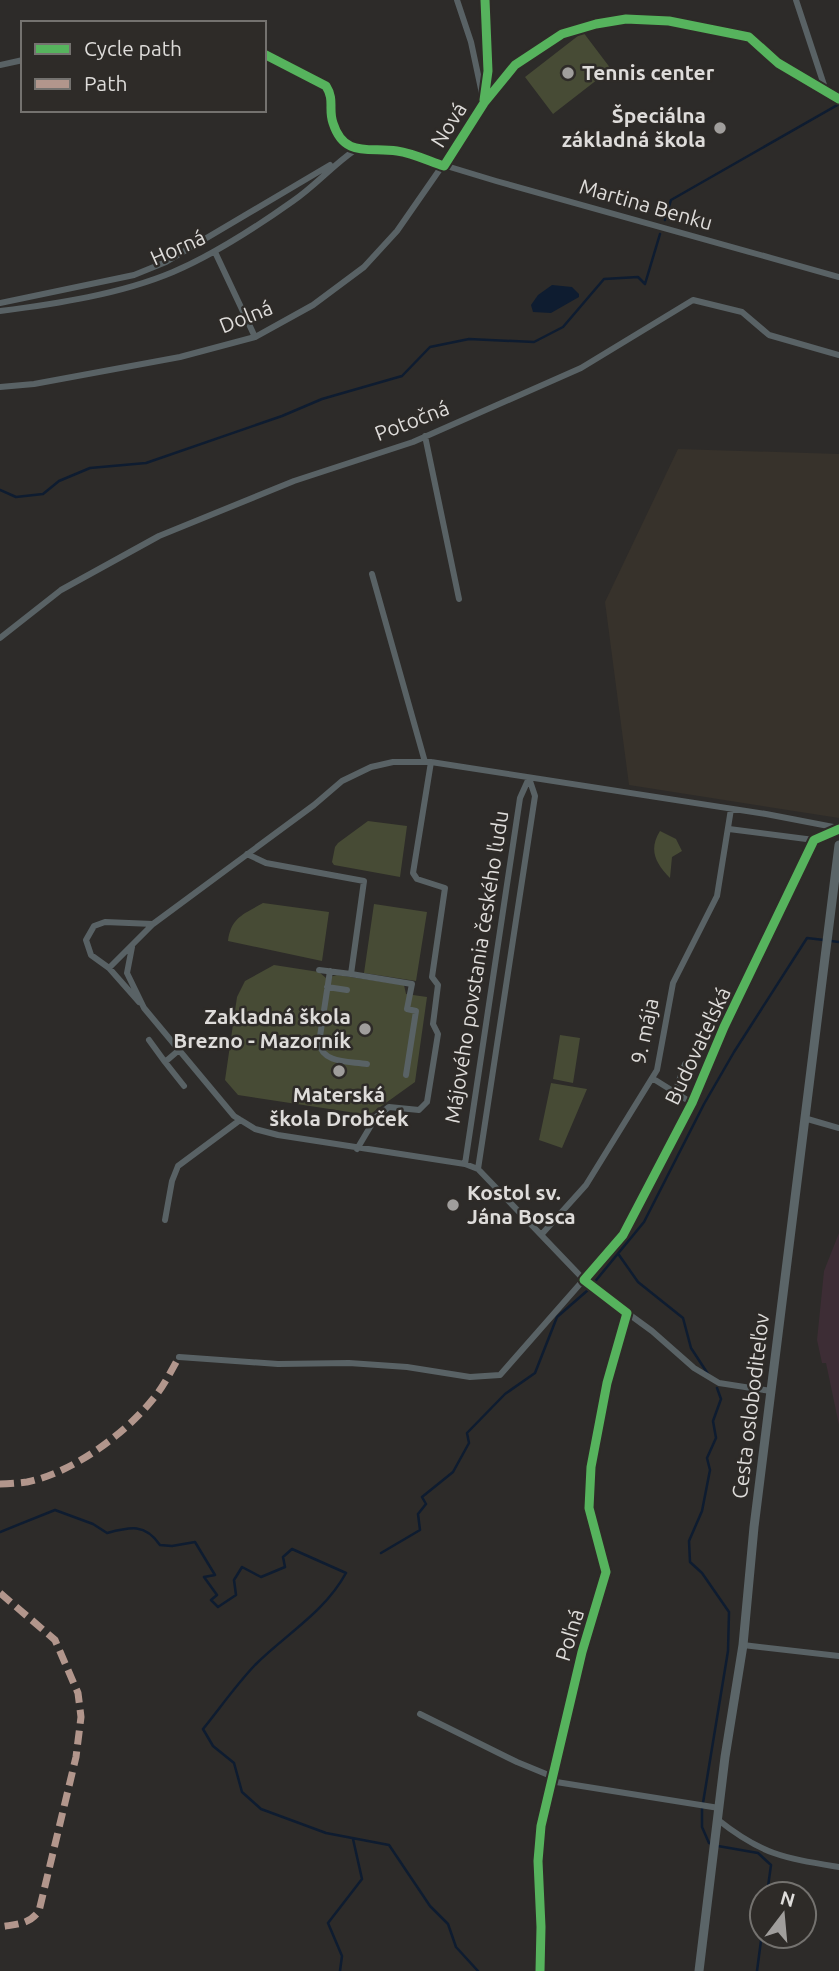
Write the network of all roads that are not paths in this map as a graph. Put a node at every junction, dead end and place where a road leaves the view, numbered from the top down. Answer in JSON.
{"nodes":[{"id":1,"x":457,"y":0,"type":"edge"},
{"id":2,"x":485,"y":0,"type":"edge"},
{"id":3,"x":796,"y":0,"type":"edge"},
{"id":4,"x":266,"y":55,"type":"edge"},
{"id":5,"x":21,"y":60,"type":"edge"},
{"id":6,"x":0,"y":65,"type":"edge"},
{"id":7,"x":826,"y":92,"type":"junction"},
{"id":8,"x":839,"y":99,"type":"edge"},
{"id":9,"x":484,"y":103,"type":"junction"},
{"id":10,"x":355,"y":150,"type":"junction"},
{"id":11,"x":343,"y":158,"type":"junction"},
{"id":12,"x":444,"y":166,"type":"junction"},
{"id":13,"x":215,"y":252,"type":"junction"},
{"id":14,"x":839,"y":277,"type":"edge"},
{"id":15,"x":0,"y":303,"type":"edge"},
{"id":16,"x":0,"y":311,"type":"edge"},
{"id":17,"x":255,"y":337,"type":"junction"},
{"id":18,"x":839,"y":355,"type":"edge"},
{"id":19,"x":0,"y":387,"type":"edge"},
{"id":20,"x":425,"y":436,"type":"junction"},
{"id":21,"x":372,"y":574,"type":"dead end"},
{"id":22,"x":459,"y":600,"type":"dead end"},
{"id":23,"x":0,"y":638,"type":"edge"},
{"id":24,"x":428,"y":762,"type":"junction"},
{"id":25,"x":529,"y":778,"type":"junction"},
{"id":26,"x":731,"y":809,"type":"junction"},
{"id":27,"x":729,"y":829,"type":"junction"},
{"id":28,"x":839,"y":829,"type":"edge"},
{"id":29,"x":814,"y":840,"type":"junction"},
{"id":30,"x":839,"y":845,"type":"edge"},
{"id":31,"x":247,"y":854,"type":"junction"},
{"id":32,"x":153,"y":924,"type":"junction"},
{"id":33,"x":132,"y":947,"type":"junction"},
{"id":34,"x":109,"y":968,"type":"junction"},
{"id":35,"x":319,"y":970,"type":"dead end"},
{"id":36,"x":330,"y":971,"type":"junction"},
{"id":37,"x":351,"y":974,"type":"junction"},
{"id":38,"x":327,"y":987,"type":"junction"},
{"id":39,"x":347,"y":990,"type":"dead end"},
{"id":40,"x":144,"y":1007,"type":"junction"},
{"id":41,"x":149,"y":1040,"type":"dead end"},
{"id":42,"x":179,"y":1050,"type":"junction"},
{"id":43,"x":165,"y":1062,"type":"junction"},
{"id":44,"x":367,"y":1063,"type":"dead end"},
{"id":45,"x":685,"y":1064,"type":"dead end"},
{"id":46,"x":406,"y":1075,"type":"dead end"},
{"id":47,"x":652,"y":1078,"type":"junction"},
{"id":48,"x":184,"y":1086,"type":"dead end"},
{"id":49,"x":675,"y":1092,"type":"junction"},
{"id":50,"x":692,"y":1103,"type":"junction"},
{"id":51,"x":804,"y":1118,"type":"junction"},
{"id":52,"x":240,"y":1119,"type":"junction"},
{"id":53,"x":839,"y":1128,"type":"edge"},
{"id":54,"x":357,"y":1149,"type":"junction"},
{"id":55,"x":465,"y":1164,"type":"junction"},
{"id":56,"x":478,"y":1169,"type":"junction"},
{"id":57,"x":165,"y":1220,"type":"dead end"},
{"id":58,"x":541,"y":1235,"type":"junction"},
{"id":59,"x":586,"y":1282,"type":"junction"},
{"id":60,"x":627,"y":1313,"type":"junction"},
{"id":61,"x":179,"y":1357,"type":"dead end"},
{"id":62,"x":771,"y":1391,"type":"junction"},
{"id":63,"x":743,"y":1645,"type":"junction"},
{"id":64,"x":839,"y":1656,"type":"edge"},
{"id":65,"x":420,"y":1714,"type":"dead end"},
{"id":66,"x":550,"y":1779,"type":"junction"},
{"id":67,"x":719,"y":1808,"type":"junction"},
{"id":68,"x":717,"y":1819,"type":"junction"},
{"id":69,"x":839,"y":1867,"type":"edge"},
{"id":70,"x":540,"y":1971,"type":"edge"},
{"id":71,"x":699,"y":1971,"type":"edge"}],
"edges":[{"from":1,"to":9,"type":"street","name":"Nová"},
{"from":2,"to":9,"type":"street"},
{"from":3,"to":7,"type":"street"},
{"from":4,"to":10,"type":"street"},
{"from":5,"to":6,"type":"street"},
{"from":7,"to":8,"type":"street"},
{"from":7,"to":9,"type":"street"},
{"from":9,"to":12,"type":"street","name":"Nová"},
{"from":10,"to":11,"type":"street","name":"Horná"},
{"from":10,"to":12,"type":"street"},
{"from":11,"to":13,"type":"street","name":"Horná"},
{"from":11,"to":15,"type":"street","name":"Horná"},
{"from":12,"to":14,"type":"street","name":"Martina Benku"},
{"from":12,"to":17,"type":"street","name":"Dolná"},
{"from":13,"to":16,"type":"street","name":"Horná"},
{"from":13,"to":17,"type":"street"},
{"from":17,"to":19,"type":"street","name":"Dolná"},
{"from":18,"to":20,"type":"street","name":"Potočná"},
{"from":20,"to":22,"type":"street"},
{"from":20,"to":23,"type":"street","name":"Potočná"},
{"from":21,"to":24,"type":"street"},
{"from":24,"to":25,"type":"street"},
{"from":24,"to":31,"type":"street"},
{"from":24,"to":54,"type":"street","name":"Májového povstania českého ľudu"},
{"from":25,"to":26,"type":"street"},
{"from":25,"to":55,"type":"street","name":"Májového povstania českého ľudu"},
{"from":25,"to":56,"type":"street"},
{"from":26,"to":27,"type":"street","name":"9. mája"},
{"from":26,"to":28,"type":"street"},
{"from":27,"to":29,"type":"street"},
{"from":27,"to":47,"type":"street","name":"9. mája"},
{"from":28,"to":29,"type":"street"},
{"from":29,"to":50,"type":"street","name":"Budovateľská"},
{"from":30,"to":51,"type":"main road","name":"Cesta osloboditeľov"},
{"from":31,"to":32,"type":"street"},
{"from":31,"to":37,"type":"street"},
{"from":32,"to":33,"type":"street"},
{"from":32,"to":34,"type":"street"},
{"from":33,"to":34,"type":"street"},
{"from":33,"to":40,"type":"street"},
{"from":34,"to":40,"type":"street"},
{"from":35,"to":36,"type":"street"},
{"from":36,"to":37,"type":"street"},
{"from":36,"to":38,"type":"street"},
{"from":37,"to":46,"type":"street"},
{"from":38,"to":39,"type":"street"},
{"from":38,"to":44,"type":"street"},
{"from":40,"to":42,"type":"street"},
{"from":41,"to":43,"type":"street"},
{"from":42,"to":43,"type":"street"},
{"from":42,"to":52,"type":"street"},
{"from":43,"to":48,"type":"street"},
{"from":45,"to":49,"type":"street"},
{"from":47,"to":49,"type":"street"},
{"from":47,"to":58,"type":"street","name":"9. mája"},
{"from":49,"to":50,"type":"street"},
{"from":50,"to":59,"type":"street","name":"Budovateľská"},
{"from":51,"to":53,"type":"street"},
{"from":51,"to":62,"type":"main road","name":"Cesta osloboditeľov"},
{"from":52,"to":54,"type":"street"},
{"from":52,"to":57,"type":"street"},
{"from":54,"to":55,"type":"street"},
{"from":55,"to":56,"type":"street"},
{"from":56,"to":58,"type":"street"},
{"from":58,"to":59,"type":"street"},
{"from":59,"to":60,"type":"street"},
{"from":59,"to":61,"type":"street","name":"Budovateľská"},
{"from":60,"to":62,"type":"street"},
{"from":60,"to":66,"type":"street","name":"Poľná"},
{"from":62,"to":63,"type":"main road","name":"Cesta osloboditeľov"},
{"from":63,"to":64,"type":"street"},
{"from":63,"to":67,"type":"main road","name":"Cesta osloboditeľov"},
{"from":65,"to":66,"type":"street"},
{"from":66,"to":67,"type":"street"},
{"from":66,"to":70,"type":"street","name":"Poľná"},
{"from":67,"to":68,"type":"main road","name":"Cesta osloboditeľov"},
{"from":68,"to":69,"type":"street"},
{"from":68,"to":71,"type":"main road","name":"Cesta osloboditeľov"}]}
